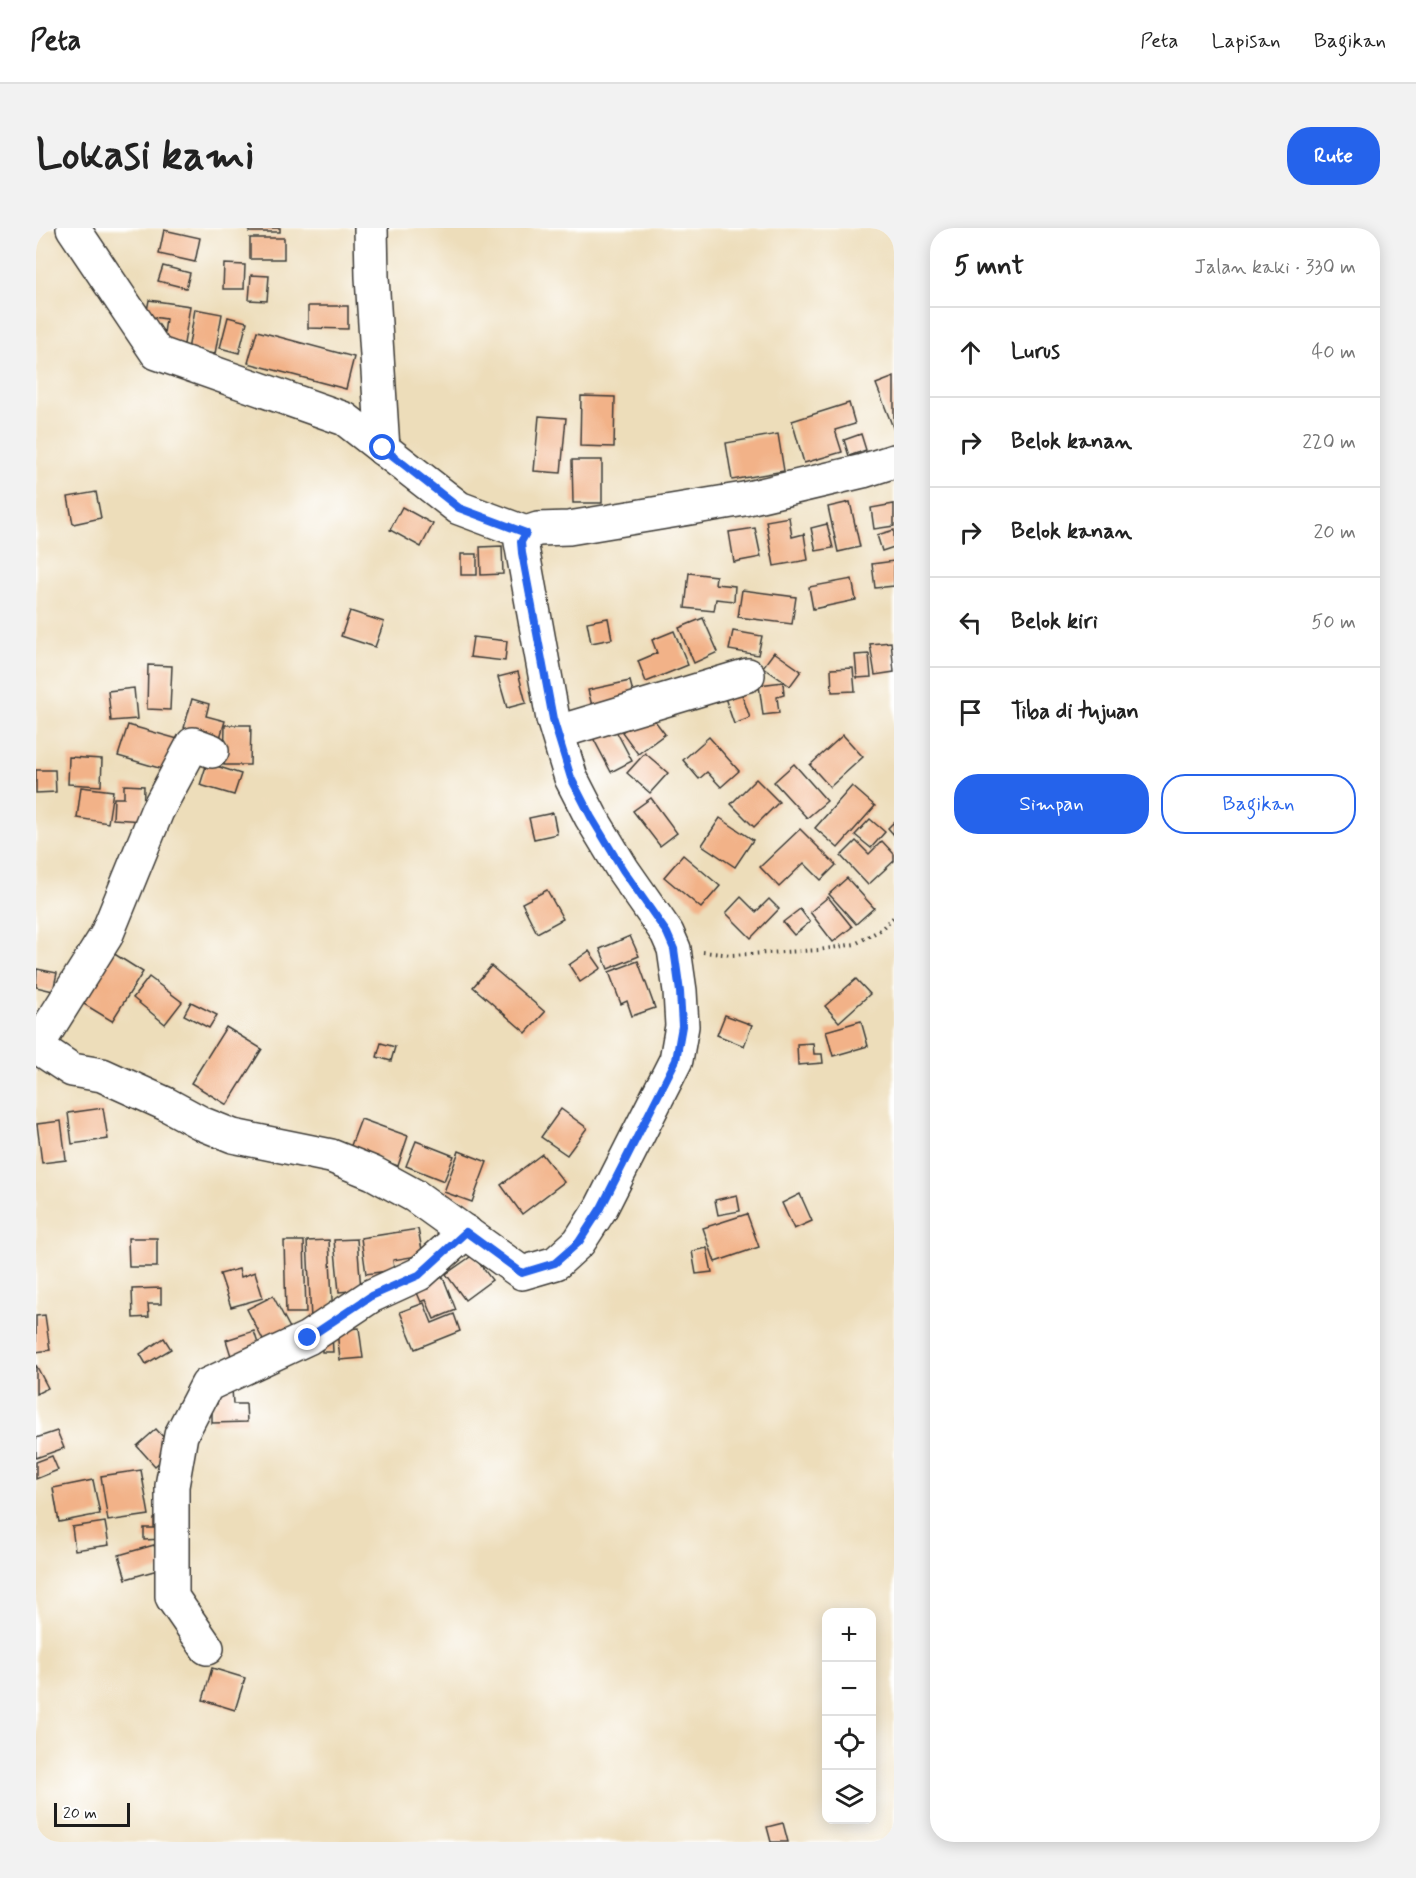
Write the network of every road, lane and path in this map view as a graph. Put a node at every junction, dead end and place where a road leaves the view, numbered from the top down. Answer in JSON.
{"nodes":[{"id":1,"x":73,"y":228,"type":"edge"},
{"id":2,"x":371,"y":228,"type":"edge"},
{"id":3,"x":383,"y":448,"type":"junction"},
{"id":4,"x":894,"y":461,"type":"edge"},
{"id":5,"x":526,"y":533,"type":"junction"},
{"id":6,"x":748,"y":675,"type":"dead end"},
{"id":7,"x":558,"y":732,"type":"junction"},
{"id":8,"x":212,"y":751,"type":"dead end"},
{"id":9,"x":894,"y":917,"type":"edge"},
{"id":10,"x":674,"y":949,"type":"junction"},
{"id":11,"x":37,"y":1046,"type":"edge"},
{"id":12,"x":466,"y":1232,"type":"junction"},
{"id":13,"x":207,"y":1648,"type":"dead end"}],
"edges":[{"from":1,"to":3,"type":"street"},
{"from":2,"to":3,"type":"street"},
{"from":3,"to":5,"type":"street"},
{"from":4,"to":5,"type":"street"},
{"from":5,"to":7,"type":"street"},
{"from":6,"to":7,"type":"street"},
{"from":7,"to":10,"type":"street"},
{"from":8,"to":11,"type":"street"},
{"from":9,"to":10,"type":"path"},
{"from":10,"to":12,"type":"street"},
{"from":11,"to":12,"type":"street"},
{"from":12,"to":13,"type":"street"}]}
